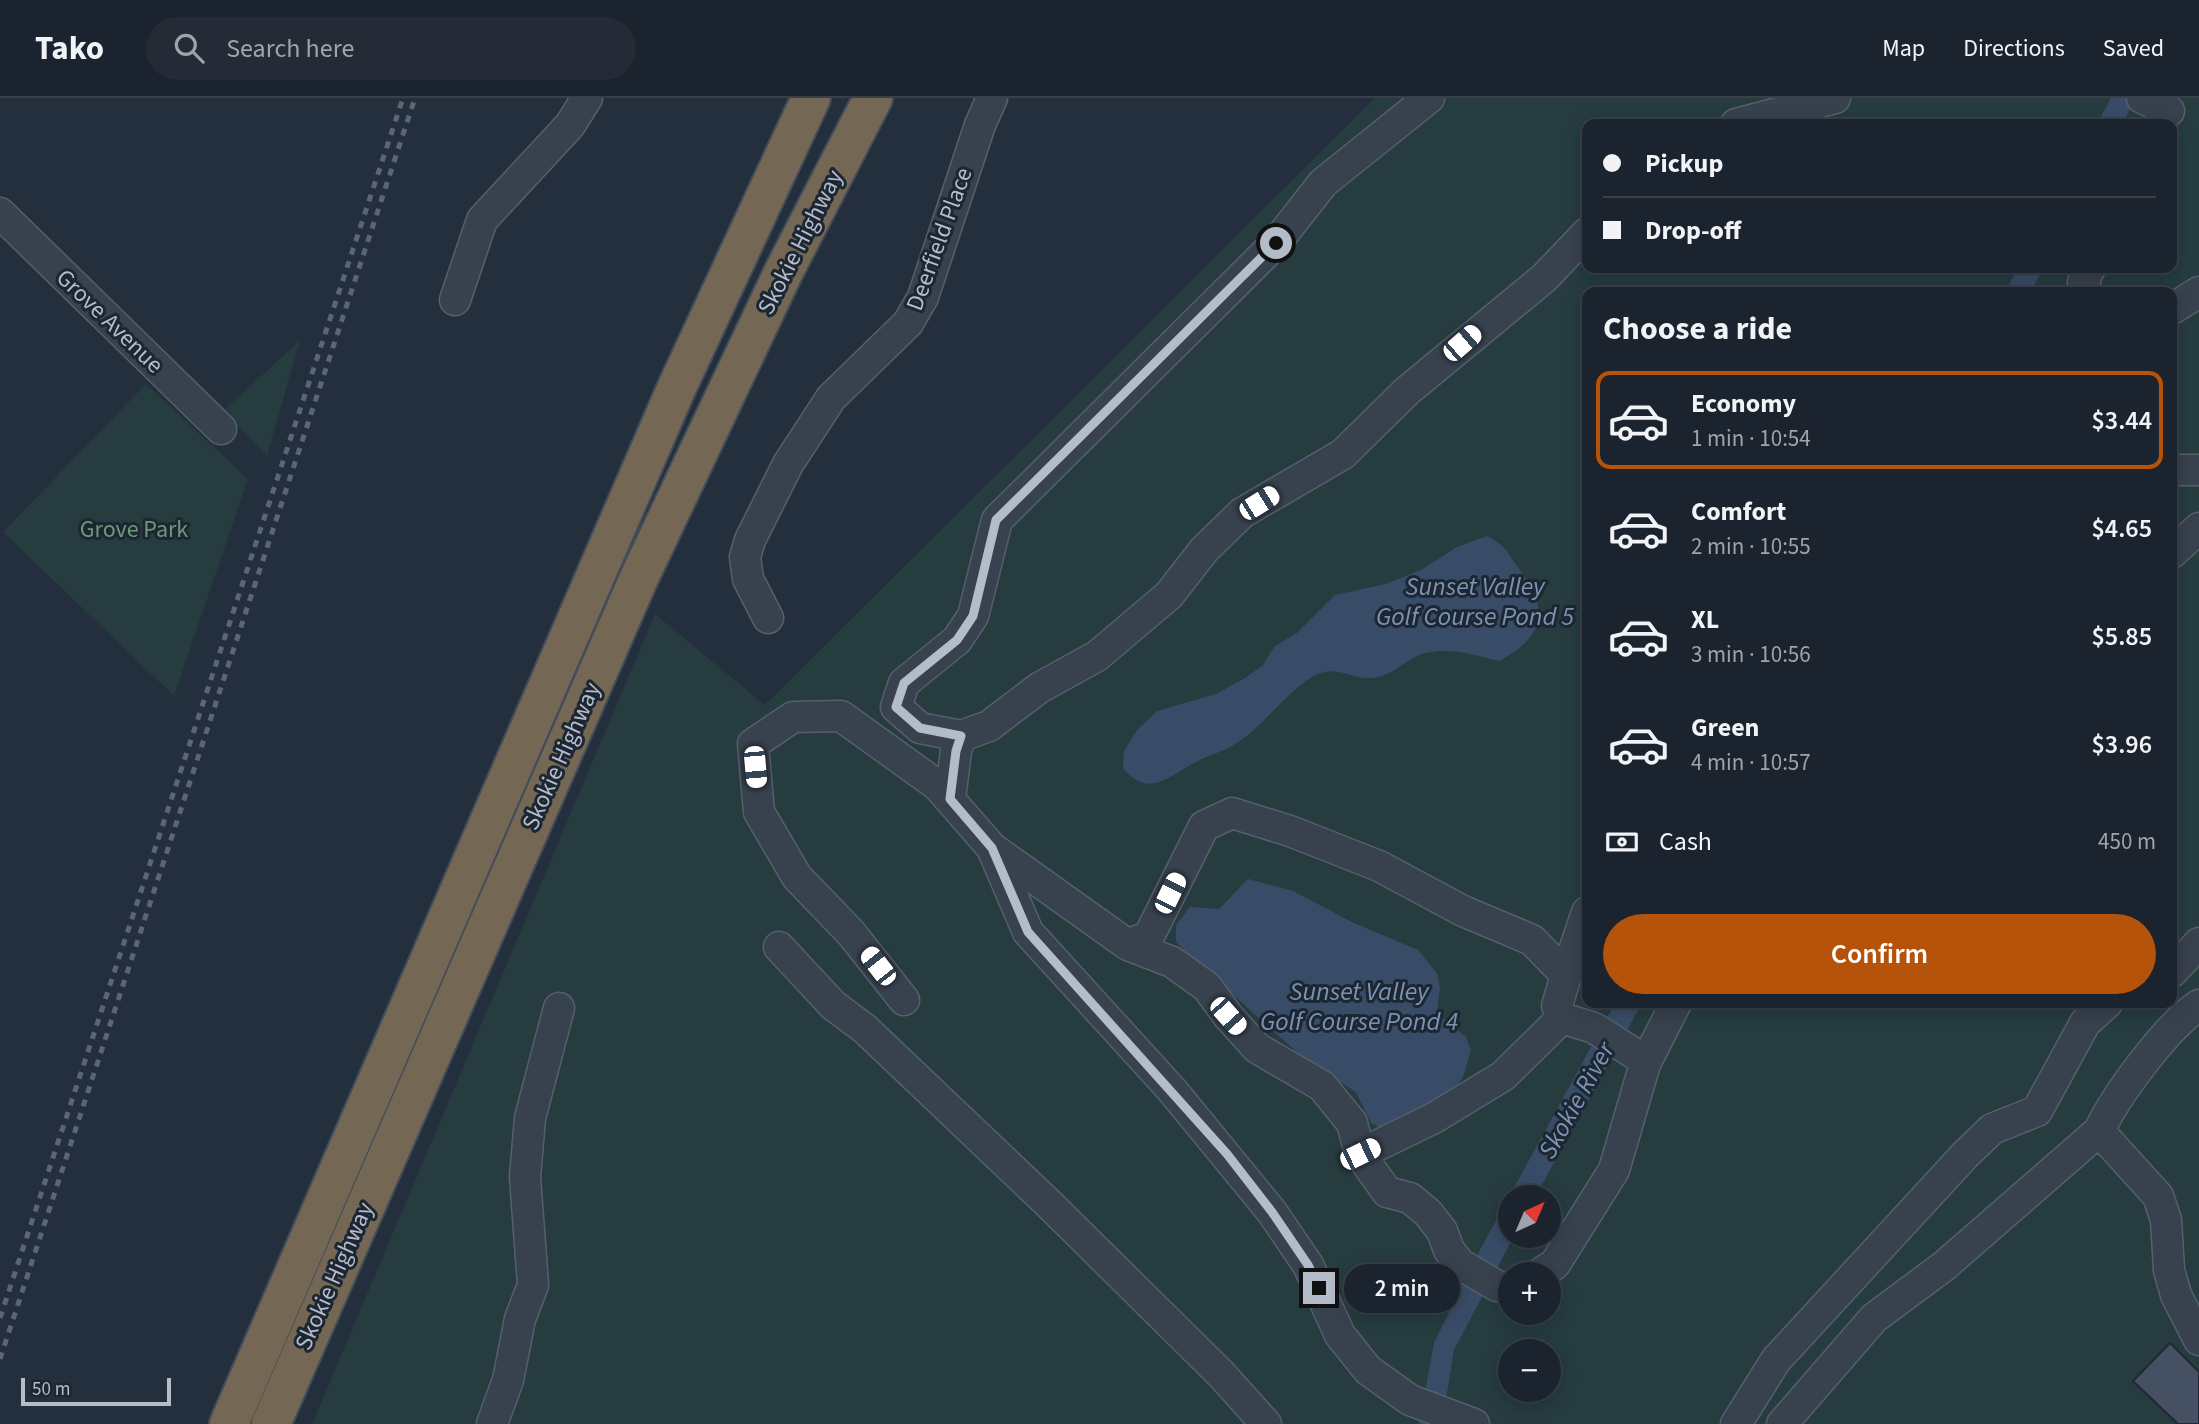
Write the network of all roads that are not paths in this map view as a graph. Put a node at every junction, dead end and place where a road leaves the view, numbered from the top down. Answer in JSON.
{"nodes":[{"id":1,"x":587,"y":98,"type":"edge"},
{"id":2,"x":811,"y":98,"type":"edge"},
{"id":3,"x":873,"y":98,"type":"edge"},
{"id":4,"x":992,"y":98,"type":"edge"},
{"id":5,"x":1429,"y":98,"type":"edge"},
{"id":6,"x":1835,"y":98,"type":"edge"},
{"id":7,"x":1755,"y":119,"type":"edge"},
{"id":8,"x":0,"y":213,"type":"edge"},
{"id":9,"x":1582,"y":238,"type":"edge"},
{"id":10,"x":2199,"y":292,"type":"edge"},
{"id":11,"x":456,"y":300,"type":"dead end"},
{"id":12,"x":2177,"y":306,"type":"edge"},
{"id":13,"x":221,"y":429,"type":"dead end"},
{"id":14,"x":2177,"y":470,"type":"edge"},
{"id":15,"x":2199,"y":470,"type":"edge"},
{"id":16,"x":2199,"y":528,"type":"edge"},
{"id":17,"x":2177,"y":548,"type":"edge"},
{"id":18,"x":768,"y":618,"type":"dead end"},
{"id":19,"x":961,"y":736,"type":"junction"},
{"id":20,"x":950,"y":799,"type":"junction"},
{"id":21,"x":992,"y":848,"type":"junction"},
{"id":22,"x":1582,"y":927,"type":"edge"},
{"id":23,"x":2199,"y":943,"type":"edge"},
{"id":24,"x":1128,"y":945,"type":"junction"},
{"id":25,"x":779,"y":947,"type":"dead end"},
{"id":26,"x":2177,"y":967,"type":"edge"},
{"id":27,"x":1566,"y":975,"type":"junction"},
{"id":28,"x":904,"y":1000,"type":"dead end"},
{"id":29,"x":2199,"y":1005,"type":"edge"},
{"id":30,"x":559,"y":1008,"type":"dead end"},
{"id":31,"x":1672,"y":1008,"type":"edge"},
{"id":32,"x":2102,"y":1008,"type":"edge"},
{"id":33,"x":1562,"y":1018,"type":"junction"},
{"id":34,"x":1638,"y":1055,"type":"junction"},
{"id":35,"x":2099,"y":1131,"type":"junction"},
{"id":36,"x":1360,"y":1154,"type":"junction"},
{"id":37,"x":1556,"y":1262,"type":"edge"},
{"id":38,"x":1498,"y":1284,"type":"edge"},
{"id":39,"x":2199,"y":1340,"type":"edge"},
{"id":40,"x":1465,"y":1419,"type":"edge"},
{"id":41,"x":229,"y":1424,"type":"edge"},
{"id":42,"x":271,"y":1424,"type":"edge"},
{"id":43,"x":492,"y":1424,"type":"edge"},
{"id":44,"x":1266,"y":1424,"type":"edge"},
{"id":45,"x":1736,"y":1424,"type":"edge"},
{"id":46,"x":1782,"y":1424,"type":"edge"}],
"edges":[{"from":1,"to":11,"type":"street"},
{"from":2,"to":41,"type":"highway","name":"Skokie Highway"},
{"from":3,"to":42,"type":"highway","name":"Skokie Highway"},
{"from":4,"to":18,"type":"street","name":"Deerfield Place"},
{"from":5,"to":19,"type":"street"},
{"from":6,"to":7,"type":"street"},
{"from":8,"to":13,"type":"street","name":"Grove Avenue"},
{"from":9,"to":19,"type":"street"},
{"from":10,"to":12,"type":"street"},
{"from":14,"to":15,"type":"street"},
{"from":16,"to":17,"type":"street"},
{"from":19,"to":20,"type":"street"},
{"from":20,"to":21,"type":"street"},
{"from":20,"to":28,"type":"street"},
{"from":21,"to":24,"type":"street"},
{"from":21,"to":40,"type":"street"},
{"from":22,"to":27,"type":"street"},
{"from":23,"to":26,"type":"street"},
{"from":24,"to":27,"type":"street"},
{"from":24,"to":36,"type":"street"},
{"from":25,"to":44,"type":"street"},
{"from":27,"to":33,"type":"street"},
{"from":29,"to":35,"type":"street"},
{"from":30,"to":43,"type":"street"},
{"from":31,"to":34,"type":"street"},
{"from":32,"to":45,"type":"street"},
{"from":33,"to":34,"type":"street"},
{"from":33,"to":36,"type":"street"},
{"from":34,"to":37,"type":"street"},
{"from":35,"to":39,"type":"street"},
{"from":35,"to":46,"type":"street"},
{"from":36,"to":38,"type":"street"}]}
